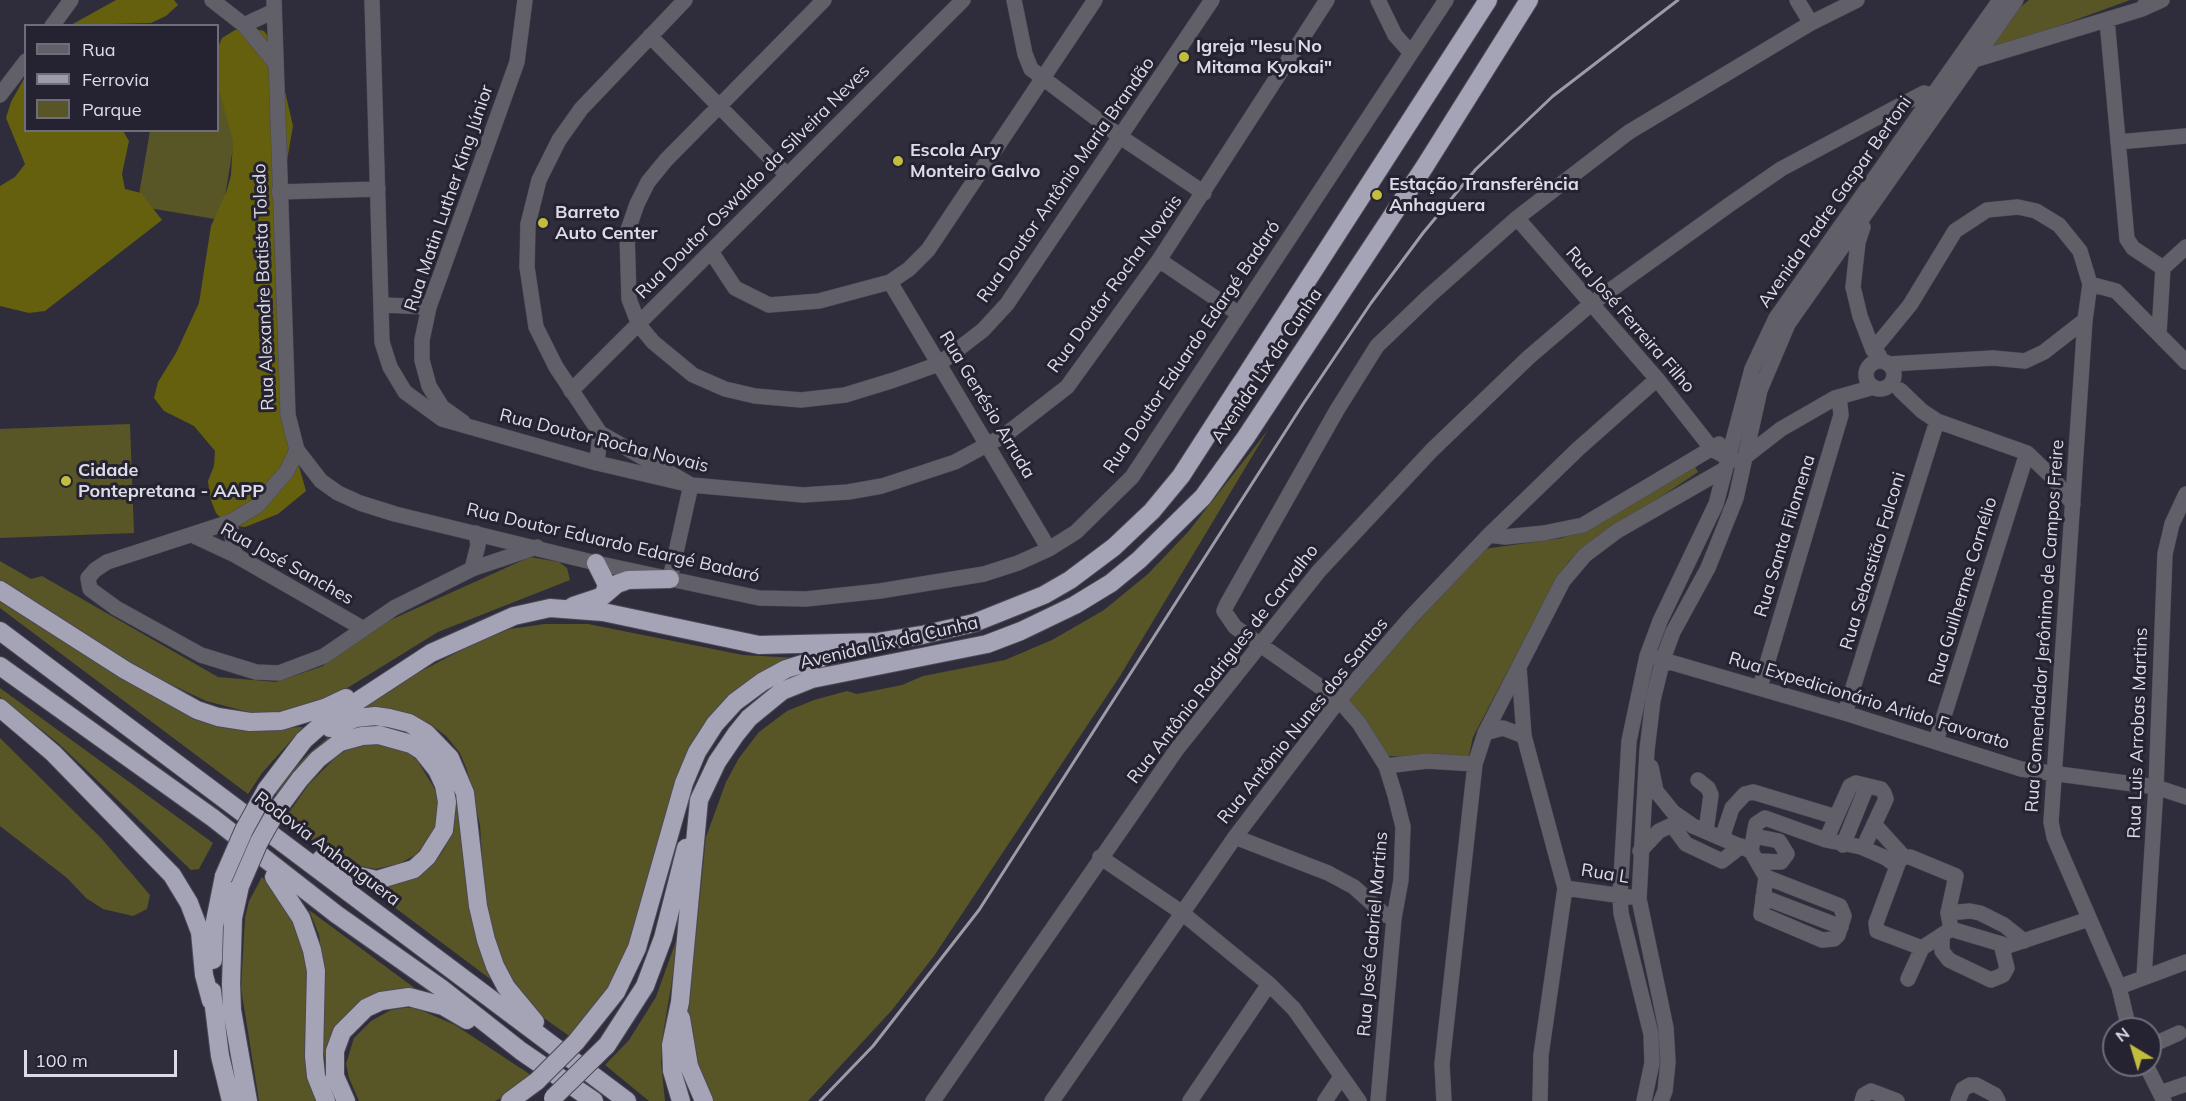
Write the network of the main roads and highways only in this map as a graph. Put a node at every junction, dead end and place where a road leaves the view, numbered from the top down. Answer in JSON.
{"nodes":[{"id":1,"x":1488,"y":0,"type":"edge"},
{"id":2,"x":1529,"y":0,"type":"edge"},
{"id":3,"x":596,"y":563,"type":"road end"},
{"id":4,"x":670,"y":579,"type":"road end"},
{"id":5,"x":0,"y":590,"type":"edge"},
{"id":6,"x":603,"y":596,"type":"junction"},
{"id":7,"x":564,"y":609,"type":"junction"},
{"id":8,"x":0,"y":622,"type":"edge"},
{"id":9,"x":0,"y":631,"type":"edge"},
{"id":10,"x":878,"y":642,"type":"junction"},
{"id":11,"x":0,"y":666,"type":"edge"},
{"id":12,"x":404,"y":669,"type":"junction"},
{"id":13,"x":0,"y":678,"type":"edge"},
{"id":14,"x":81,"y":691,"type":"junction"},
{"id":15,"x":0,"y":708,"type":"edge"},
{"id":16,"x":280,"y":768,"type":"junction"},
{"id":17,"x":217,"y":792,"type":"junction"},
{"id":18,"x":699,"y":800,"type":"junction"},
{"id":19,"x":274,"y":877,"type":"junction"},
{"id":20,"x":336,"y":914,"type":"junction"},
{"id":21,"x":211,"y":1000,"type":"junction"},
{"id":22,"x":680,"y":1002,"type":"junction"},
{"id":23,"x":569,"y":1048,"type":"junction"},
{"id":24,"x":521,"y":1051,"type":"junction"},
{"id":25,"x":551,"y":1099,"type":"edge"},
{"id":26,"x":231,"y":1101,"type":"edge"},
{"id":27,"x":248,"y":1101,"type":"edge"},
{"id":28,"x":326,"y":1101,"type":"edge"},
{"id":29,"x":346,"y":1101,"type":"edge"},
{"id":30,"x":510,"y":1101,"type":"edge"},
{"id":31,"x":594,"y":1101,"type":"edge"},
{"id":32,"x":627,"y":1101,"type":"edge"},
{"id":33,"x":681,"y":1101,"type":"edge"},
{"id":34,"x":704,"y":1101,"type":"edge"}],
"edges":[{"from":1,"to":10,"type":"highway","name":"Avenida Lix da Cunha"},
{"from":2,"to":18,"type":"highway","name":"Avenida Lix da Cunha"},
{"from":3,"to":6,"type":"highway"},
{"from":4,"to":6,"type":"highway"},
{"from":5,"to":12,"type":"highway"},
{"from":6,"to":7,"type":"highway"},
{"from":7,"to":10,"type":"highway","name":"Avenida Lix da Cunha"},
{"from":7,"to":12,"type":"highway","name":"Avenida Lix da Cunha"},
{"from":8,"to":14,"type":"highway"},
{"from":9,"to":14,"type":"highway","name":"Rodovia Anhanguera"},
{"from":10,"to":23,"type":"highway"},
{"from":11,"to":20,"type":"highway"},
{"from":12,"to":16,"type":"highway"},
{"from":13,"to":19,"type":"highway"},
{"from":14,"to":17,"type":"highway","name":"Rodovia Anhanguera"},
{"from":15,"to":21,"type":"highway"},
{"from":16,"to":21,"type":"highway","bridge":true},
{"from":16,"to":23,"type":"highway"},
{"from":17,"to":23,"type":"highway","name":"Rodovia Anhanguera"},
{"from":17,"to":27,"type":"highway","bridge":true},
{"from":18,"to":22,"type":"highway","name":"Avenida Lix da Cunha"},
{"from":18,"to":25,"type":"highway","bridge":true},
{"from":19,"to":20,"type":"highway"},
{"from":19,"to":28,"type":"highway"},
{"from":20,"to":24,"type":"highway"},
{"from":21,"to":26,"type":"highway"},
{"from":22,"to":33,"type":"highway","name":"Avenida Lix da Cunha"},
{"from":22,"to":34,"type":"highway"},
{"from":23,"to":30,"type":"highway","bridge":true},
{"from":23,"to":32,"type":"highway","name":"Rodovia Anhanguera"},
{"from":24,"to":29,"type":"highway"},
{"from":24,"to":31,"type":"highway"}]}
